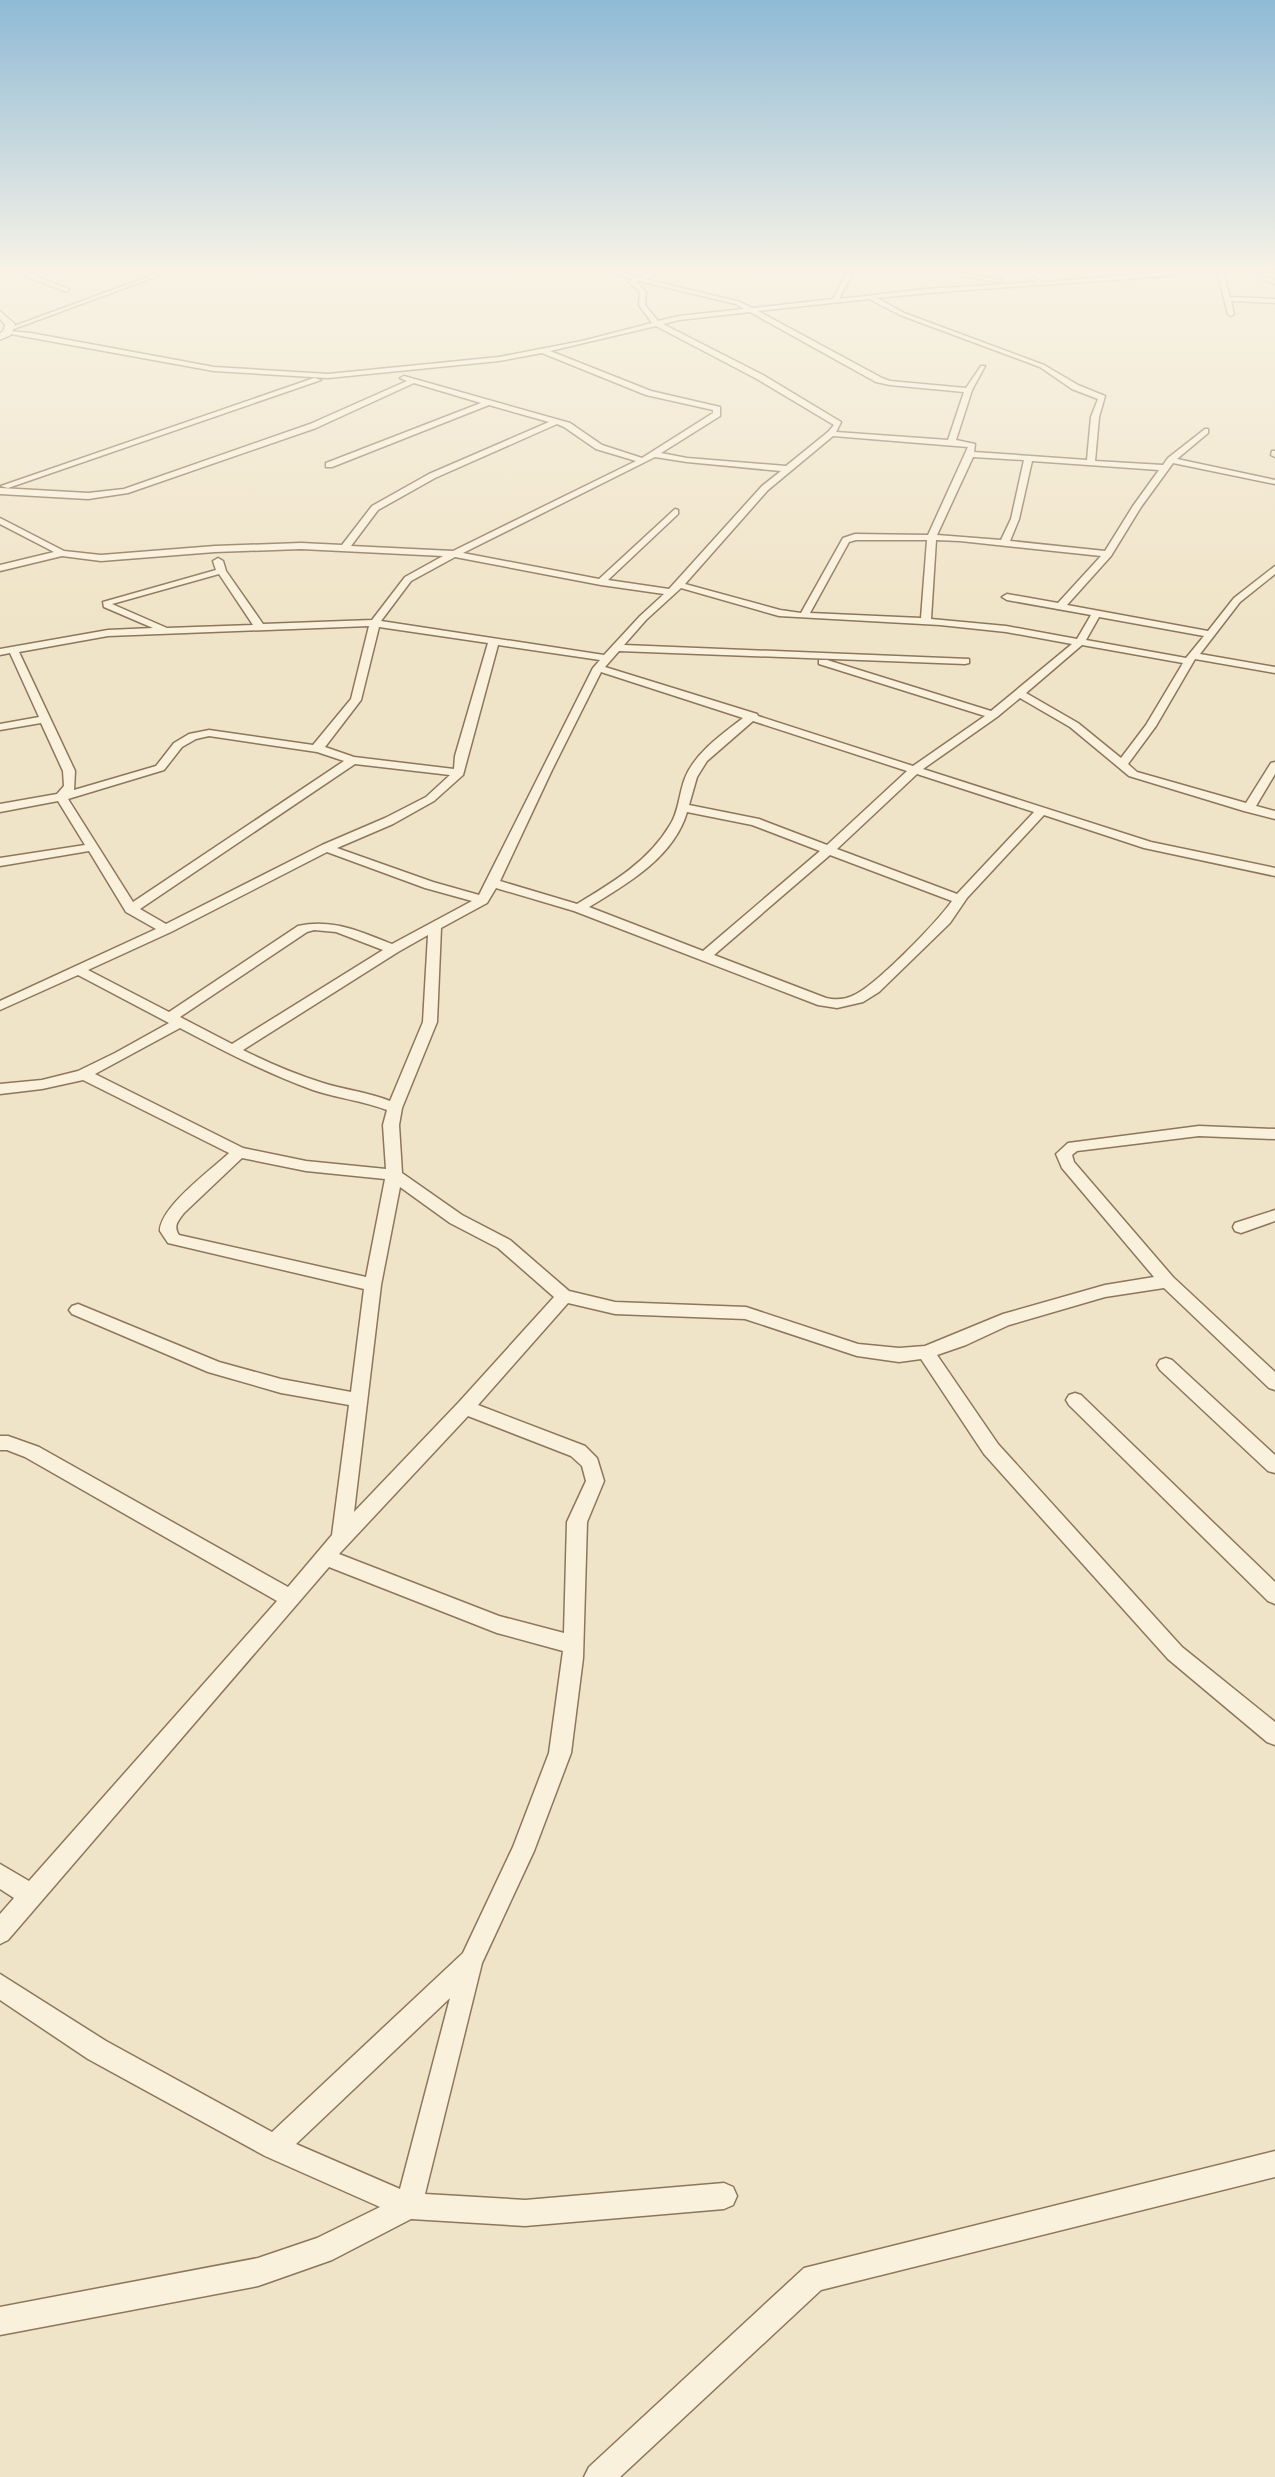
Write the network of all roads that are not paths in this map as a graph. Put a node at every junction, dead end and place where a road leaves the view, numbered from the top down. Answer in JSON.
{"nodes":[{"id":1,"x":306,"y":384,"type":"edge"},
{"id":2,"x":407,"y":384,"type":"edge"},
{"id":3,"x":427,"y":384,"type":"edge"},
{"id":4,"x":623,"y":384,"type":"edge"},
{"id":5,"x":771,"y":384,"type":"edge"},
{"id":6,"x":897,"y":384,"type":"edge"},
{"id":7,"x":972,"y":384,"type":"edge"},
{"id":8,"x":1070,"y":384,"type":"edge"},
{"id":9,"x":968,"y":390,"type":"junction"},
{"id":10,"x":490,"y":402,"type":"junction"},
{"id":11,"x":556,"y":422,"type":"junction"},
{"id":12,"x":1205,"y":431,"type":"dead end"},
{"id":13,"x":831,"y":434,"type":"junction"},
{"id":14,"x":951,"y":442,"type":"junction"},
{"id":15,"x":653,"y":454,"type":"junction"},
{"id":16,"x":970,"y":454,"type":"junction"},
{"id":17,"x":642,"y":460,"type":"junction"},
{"id":18,"x":1028,"y":460,"type":"junction"},
{"id":19,"x":1171,"y":460,"type":"junction"},
{"id":20,"x":1091,"y":463,"type":"junction"},
{"id":21,"x":329,"y":465,"type":"dead end"},
{"id":22,"x":1164,"y":468,"type":"junction"},
{"id":23,"x":788,"y":469,"type":"junction"},
{"id":24,"x":1275,"y":482,"type":"edge"},
{"id":25,"x":0,"y":487,"type":"edge"},
{"id":26,"x":0,"y":491,"type":"edge"},
{"id":27,"x":674,"y":512,"type":"dead end"},
{"id":28,"x":0,"y":520,"type":"edge"},
{"id":29,"x":933,"y":538,"type":"junction"},
{"id":30,"x":1004,"y":543,"type":"junction"},
{"id":31,"x":345,"y":548,"type":"junction"},
{"id":32,"x":215,"y":549,"type":"junction"},
{"id":33,"x":62,"y":553,"type":"junction"},
{"id":34,"x":454,"y":554,"type":"junction"},
{"id":35,"x":1108,"y":554,"type":"junction"},
{"id":36,"x":0,"y":568,"type":"edge"},
{"id":37,"x":1275,"y":569,"type":"edge"},
{"id":38,"x":221,"y":571,"type":"junction"},
{"id":39,"x":601,"y":582,"type":"junction"},
{"id":40,"x":680,"y":585,"type":"junction"},
{"id":41,"x":671,"y":592,"type":"junction"},
{"id":42,"x":1007,"y":596,"type":"dead end"},
{"id":43,"x":1061,"y":606,"type":"junction"},
{"id":44,"x":1096,"y":614,"type":"junction"},
{"id":45,"x":804,"y":616,"type":"junction"},
{"id":46,"x":926,"y":622,"type":"junction"},
{"id":47,"x":375,"y":623,"type":"junction"},
{"id":48,"x":259,"y":626,"type":"junction"},
{"id":49,"x":163,"y":629,"type":"junction"},
{"id":50,"x":1210,"y":634,"type":"junction"},
{"id":51,"x":494,"y":641,"type":"junction"},
{"id":52,"x":1081,"y":641,"type":"junction"},
{"id":53,"x":615,"y":648,"type":"junction"},
{"id":54,"x":13,"y":649,"type":"junction"},
{"id":55,"x":0,"y":652,"type":"edge"},
{"id":56,"x":807,"y":657,"type":"junction"},
{"id":57,"x":1191,"y":658,"type":"junction"},
{"id":58,"x":965,"y":661,"type":"dead end"},
{"id":59,"x":602,"y":663,"type":"junction"},
{"id":60,"x":1275,"y":670,"type":"edge"},
{"id":61,"x":1019,"y":693,"type":"junction"},
{"id":62,"x":993,"y":715,"type":"junction"},
{"id":63,"x":753,"y":716,"type":"junction"},
{"id":64,"x":45,"y":719,"type":"junction"},
{"id":65,"x":0,"y":727,"type":"edge"},
{"id":66,"x":319,"y":749,"type":"junction"},
{"id":67,"x":353,"y":760,"type":"junction"},
{"id":68,"x":1122,"y":764,"type":"junction"},
{"id":69,"x":916,"y":769,"type":"junction"},
{"id":70,"x":1273,"y":771,"type":"edge"},
{"id":71,"x":459,"y":773,"type":"junction"},
{"id":72,"x":61,"y":797,"type":"junction"},
{"id":73,"x":682,"y":806,"type":"junction"},
{"id":74,"x":0,"y":808,"type":"edge"},
{"id":75,"x":1248,"y":808,"type":"junction"},
{"id":76,"x":1042,"y":811,"type":"junction"},
{"id":77,"x":1275,"y":815,"type":"edge"},
{"id":78,"x":92,"y":847,"type":"junction"},
{"id":79,"x":326,"y":848,"type":"junction"},
{"id":80,"x":828,"y":851,"type":"junction"},
{"id":81,"x":0,"y":862,"type":"edge"},
{"id":82,"x":1275,"y":872,"type":"edge"},
{"id":83,"x":493,"y":883,"type":"junction"},
{"id":84,"x":959,"y":899,"type":"junction"},
{"id":85,"x":483,"y":900,"type":"junction"},
{"id":86,"x":579,"y":908,"type":"junction"},
{"id":87,"x":130,"y":909,"type":"junction"},
{"id":88,"x":435,"y":926,"type":"junction"},
{"id":89,"x":166,"y":929,"type":"junction"},
{"id":90,"x":392,"y":949,"type":"junction"},
{"id":91,"x":705,"y":956,"type":"junction"},
{"id":92,"x":78,"y":970,"type":"junction"},
{"id":93,"x":0,"y":1006,"type":"edge"},
{"id":94,"x":174,"y":1020,"type":"junction"},
{"id":95,"x":233,"y":1050,"type":"junction"},
{"id":96,"x":83,"y":1074,"type":"junction"},
{"id":97,"x":0,"y":1090,"type":"edge"},
{"id":98,"x":395,"y":1108,"type":"junction"},
{"id":99,"x":1275,"y":1134,"type":"edge"},
{"id":100,"x":239,"y":1152,"type":"junction"},
{"id":101,"x":394,"y":1175,"type":"junction"},
{"id":102,"x":1275,"y":1215,"type":"edge"},
{"id":103,"x":1241,"y":1227,"type":"dead end"},
{"id":104,"x":1167,"y":1281,"type":"junction"},
{"id":105,"x":373,"y":1285,"type":"junction"},
{"id":106,"x":564,"y":1296,"type":"junction"},
{"id":107,"x":78,"y":1310,"type":"dead end"},
{"id":108,"x":926,"y":1352,"type":"junction"},
{"id":109,"x":1166,"y":1365,"type":"dead end"},
{"id":110,"x":1275,"y":1383,"type":"edge"},
{"id":111,"x":358,"y":1400,"type":"junction"},
{"id":112,"x":1075,"y":1400,"type":"dead end"},
{"id":113,"x":465,"y":1407,"type":"junction"},
{"id":114,"x":0,"y":1443,"type":"edge"},
{"id":115,"x":1275,"y":1466,"type":"edge"},
{"id":116,"x":340,"y":1538,"type":"junction"},
{"id":117,"x":325,"y":1558,"type":"junction"},
{"id":118,"x":1275,"y":1595,"type":"edge"},
{"id":119,"x":290,"y":1599,"type":"junction"},
{"id":120,"x":573,"y":1645,"type":"junction"},
{"id":121,"x":1275,"y":1735,"type":"edge"},
{"id":122,"x":0,"y":1875,"type":"edge"},
{"id":123,"x":31,"y":1896,"type":"junction"},
{"id":124,"x":0,"y":1932,"type":"edge"},
{"id":125,"x":471,"y":1961,"type":"junction"},
{"id":126,"x":0,"y":1986,"type":"edge"},
{"id":127,"x":274,"y":2147,"type":"junction"},
{"id":128,"x":1275,"y":2164,"type":"edge"},
{"id":129,"x":724,"y":2196,"type":"dead end"},
{"id":130,"x":409,"y":2206,"type":"junction"},
{"id":131,"x":0,"y":2321,"type":"edge"},
{"id":132,"x":599,"y":2477,"type":"edge"}],
"edges":[{"from":1,"to":25,"type":"street"},
{"from":2,"to":26,"type":"street"},
{"from":3,"to":10,"type":"street"},
{"from":4,"to":15,"type":"street"},
{"from":5,"to":13,"type":"street"},
{"from":6,"to":9,"type":"street"},
{"from":7,"to":9,"type":"street"},
{"from":8,"to":20,"type":"street"},
{"from":9,"to":14,"type":"street"},
{"from":10,"to":11,"type":"street"},
{"from":10,"to":21,"type":"street"},
{"from":11,"to":17,"type":"street"},
{"from":11,"to":31,"type":"street"},
{"from":12,"to":19,"type":"street"},
{"from":13,"to":14,"type":"street"},
{"from":13,"to":23,"type":"street"},
{"from":14,"to":16,"type":"street"},
{"from":15,"to":17,"type":"street"},
{"from":15,"to":23,"type":"street"},
{"from":16,"to":18,"type":"street"},
{"from":16,"to":29,"type":"street"},
{"from":17,"to":34,"type":"street"},
{"from":18,"to":20,"type":"street"},
{"from":18,"to":30,"type":"street"},
{"from":19,"to":22,"type":"street"},
{"from":19,"to":24,"type":"street"},
{"from":20,"to":22,"type":"street"},
{"from":22,"to":35,"type":"street"},
{"from":23,"to":40,"type":"street"},
{"from":27,"to":39,"type":"street"},
{"from":28,"to":33,"type":"street"},
{"from":29,"to":30,"type":"street"},
{"from":29,"to":45,"type":"street"},
{"from":29,"to":46,"type":"street"},
{"from":30,"to":35,"type":"street"},
{"from":31,"to":32,"type":"street"},
{"from":31,"to":34,"type":"street"},
{"from":32,"to":33,"type":"street"},
{"from":32,"to":38,"type":"street"},
{"from":33,"to":36,"type":"street"},
{"from":34,"to":39,"type":"street"},
{"from":34,"to":47,"type":"street"},
{"from":35,"to":43,"type":"street"},
{"from":37,"to":50,"type":"street"},
{"from":38,"to":48,"type":"street"},
{"from":38,"to":49,"type":"street"},
{"from":39,"to":41,"type":"street"},
{"from":40,"to":41,"type":"street"},
{"from":40,"to":45,"type":"street"},
{"from":41,"to":53,"type":"street"},
{"from":42,"to":43,"type":"street"},
{"from":43,"to":44,"type":"street"},
{"from":44,"to":50,"type":"street"},
{"from":44,"to":52,"type":"street"},
{"from":45,"to":46,"type":"street"},
{"from":46,"to":52,"type":"street"},
{"from":47,"to":48,"type":"street"},
{"from":47,"to":51,"type":"street"},
{"from":47,"to":66,"type":"street"},
{"from":48,"to":49,"type":"street"},
{"from":49,"to":54,"type":"street"},
{"from":50,"to":57,"type":"street"},
{"from":51,"to":59,"type":"street"},
{"from":51,"to":71,"type":"street"},
{"from":52,"to":57,"type":"street"},
{"from":52,"to":61,"type":"street"},
{"from":53,"to":56,"type":"street"},
{"from":53,"to":59,"type":"street"},
{"from":54,"to":55,"type":"street"},
{"from":54,"to":64,"type":"street"},
{"from":56,"to":58,"type":"street"},
{"from":56,"to":62,"type":"street"},
{"from":57,"to":60,"type":"street"},
{"from":57,"to":68,"type":"street"},
{"from":59,"to":63,"type":"street"},
{"from":59,"to":83,"type":"street"},
{"from":61,"to":62,"type":"street"},
{"from":61,"to":68,"type":"street"},
{"from":62,"to":69,"type":"street"},
{"from":63,"to":69,"type":"street"},
{"from":63,"to":73,"type":"street"},
{"from":64,"to":65,"type":"street"},
{"from":64,"to":72,"type":"street"},
{"from":66,"to":67,"type":"street"},
{"from":66,"to":72,"type":"street"},
{"from":67,"to":71,"type":"street"},
{"from":67,"to":87,"type":"street"},
{"from":68,"to":75,"type":"street"},
{"from":69,"to":76,"type":"street"},
{"from":69,"to":80,"type":"street"},
{"from":70,"to":75,"type":"street"},
{"from":71,"to":79,"type":"street"},
{"from":72,"to":74,"type":"street"},
{"from":72,"to":78,"type":"street"},
{"from":73,"to":80,"type":"street"},
{"from":73,"to":86,"type":"street"},
{"from":75,"to":77,"type":"street"},
{"from":76,"to":82,"type":"street"},
{"from":76,"to":84,"type":"street"},
{"from":78,"to":81,"type":"street"},
{"from":78,"to":87,"type":"street"},
{"from":79,"to":85,"type":"street"},
{"from":79,"to":89,"type":"street"},
{"from":80,"to":84,"type":"street"},
{"from":80,"to":91,"type":"street"},
{"from":83,"to":85,"type":"street"},
{"from":83,"to":86,"type":"street"},
{"from":84,"to":91,"type":"street"},
{"from":85,"to":88,"type":"street"},
{"from":86,"to":91,"type":"street"},
{"from":87,"to":89,"type":"street"},
{"from":88,"to":90,"type":"street"},
{"from":88,"to":98,"type":"street"},
{"from":89,"to":92,"type":"street"},
{"from":90,"to":94,"type":"street"},
{"from":90,"to":95,"type":"street"},
{"from":92,"to":93,"type":"street"},
{"from":92,"to":94,"type":"street"},
{"from":94,"to":95,"type":"street"},
{"from":94,"to":96,"type":"street"},
{"from":95,"to":98,"type":"street"},
{"from":96,"to":97,"type":"street"},
{"from":96,"to":100,"type":"street"},
{"from":98,"to":101,"type":"street"},
{"from":99,"to":104,"type":"street"},
{"from":100,"to":101,"type":"street"},
{"from":100,"to":105,"type":"street"},
{"from":101,"to":105,"type":"street"},
{"from":101,"to":106,"type":"street"},
{"from":102,"to":103,"type":"street"},
{"from":104,"to":108,"type":"street"},
{"from":104,"to":110,"type":"street"},
{"from":105,"to":111,"type":"street"},
{"from":106,"to":108,"type":"street"},
{"from":106,"to":113,"type":"street"},
{"from":107,"to":111,"type":"street"},
{"from":108,"to":121,"type":"street"},
{"from":109,"to":115,"type":"street"},
{"from":111,"to":116,"type":"street"},
{"from":112,"to":118,"type":"street"},
{"from":113,"to":116,"type":"street"},
{"from":113,"to":120,"type":"street"},
{"from":114,"to":119,"type":"street"},
{"from":116,"to":117,"type":"street"},
{"from":117,"to":119,"type":"street"},
{"from":117,"to":120,"type":"street"},
{"from":119,"to":123,"type":"street"},
{"from":120,"to":125,"type":"street"},
{"from":122,"to":123,"type":"street"},
{"from":123,"to":124,"type":"street"},
{"from":125,"to":127,"type":"street"},
{"from":125,"to":130,"type":"street"},
{"from":126,"to":127,"type":"street"},
{"from":127,"to":130,"type":"street"},
{"from":128,"to":132,"type":"street"},
{"from":129,"to":130,"type":"street"},
{"from":130,"to":131,"type":"street"}]}
